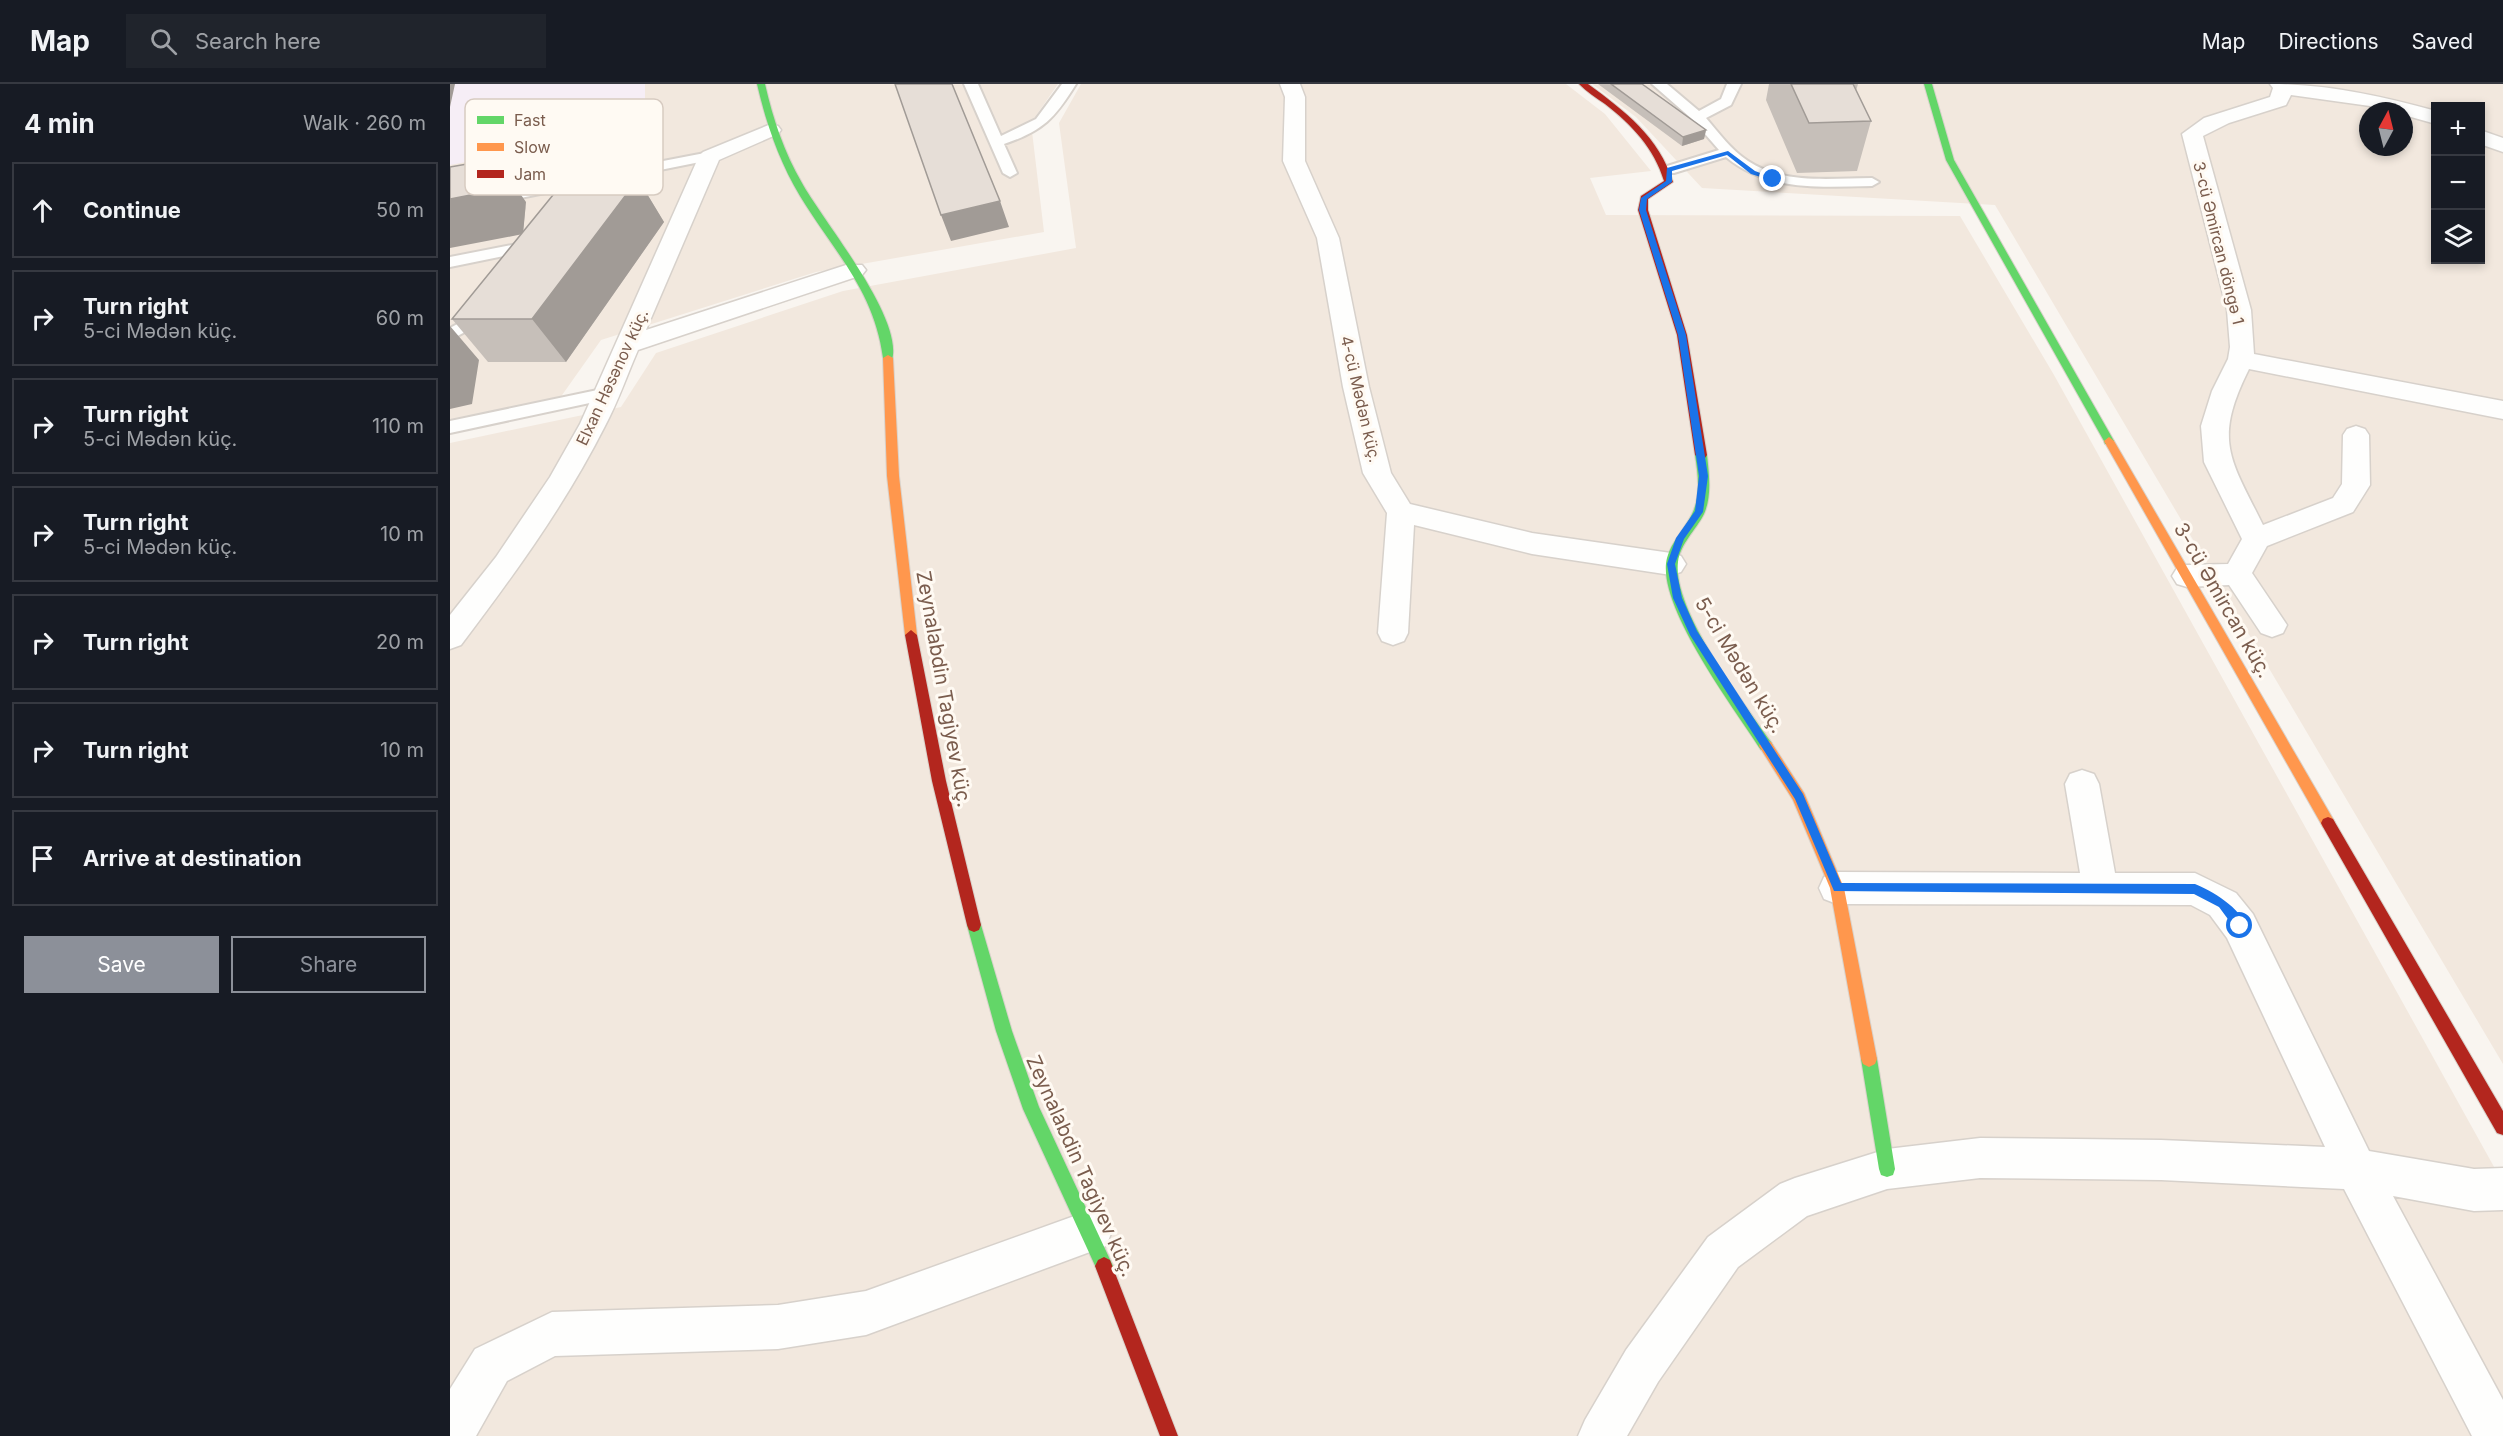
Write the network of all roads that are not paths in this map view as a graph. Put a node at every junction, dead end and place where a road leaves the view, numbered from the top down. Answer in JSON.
{"nodes":[{"id":1,"x":761,"y":84,"type":"edge"},
{"id":2,"x":971,"y":84,"type":"edge"},
{"id":3,"x":1069,"y":84,"type":"edge"},
{"id":4,"x":1290,"y":84,"type":"edge"},
{"id":5,"x":1583,"y":84,"type":"edge"},
{"id":6,"x":1659,"y":84,"type":"edge"},
{"id":7,"x":1734,"y":84,"type":"edge"},
{"id":8,"x":1928,"y":84,"type":"edge"},
{"id":9,"x":2281,"y":86,"type":"edge"},
{"id":10,"x":1697,"y":116,"type":"junction"},
{"id":11,"x":2431,"y":117,"type":"edge"},
{"id":12,"x":771,"y":130,"type":"junction"},
{"id":13,"x":2485,"y":138,"type":"edge"},
{"id":14,"x":998,"y":141,"type":"junction"},
{"id":15,"x":2503,"y":146,"type":"edge"},
{"id":16,"x":1728,"y":152,"type":"junction"},
{"id":17,"x":710,"y":156,"type":"junction"},
{"id":18,"x":663,"y":166,"type":"edge"},
{"id":19,"x":1669,"y":170,"type":"junction"},
{"id":20,"x":1010,"y":172,"type":"dead end"},
{"id":21,"x":1872,"y":182,"type":"edge"},
{"id":22,"x":513,"y":195,"type":"edge"},
{"id":23,"x":450,"y":207,"type":"edge"},
{"id":24,"x":554,"y":232,"type":"edge"},
{"id":25,"x":539,"y":244,"type":"junction"},
{"id":26,"x":450,"y":262,"type":"edge"},
{"id":27,"x":526,"y":263,"type":"edge"},
{"id":28,"x":854,"y":270,"type":"junction"},
{"id":29,"x":499,"y":300,"type":"edge"},
{"id":30,"x":450,"y":334,"type":"edge"},
{"id":31,"x":627,"y":345,"type":"junction"},
{"id":32,"x":2241,"y":359,"type":"junction"},
{"id":33,"x":607,"y":393,"type":"junction"},
{"id":34,"x":2503,"y":410,"type":"edge"},
{"id":35,"x":450,"y":427,"type":"edge"},
{"id":36,"x":2356,"y":435,"type":"dead end"},
{"id":37,"x":1401,"y":513,"type":"junction"},
{"id":38,"x":2256,"y":539,"type":"junction"},
{"id":39,"x":1671,"y":564,"type":"junction"},
{"id":40,"x":2237,"y":574,"type":"junction"},
{"id":41,"x":2187,"y":576,"type":"junction"},
{"id":42,"x":2272,"y":625,"type":"dead end"},
{"id":43,"x":1393,"y":633,"type":"dead end"},
{"id":44,"x":450,"y":637,"type":"edge"},
{"id":45,"x":2082,"y":784,"type":"dead end"},
{"id":46,"x":2100,"y":887,"type":"junction"},
{"id":47,"x":1838,"y":888,"type":"junction"},
{"id":48,"x":2503,"y":1127,"type":"edge"},
{"id":49,"x":1887,"y":1169,"type":"junction"},
{"id":50,"x":2356,"y":1169,"type":"junction"},
{"id":51,"x":2503,"y":1189,"type":"edge"},
{"id":52,"x":1091,"y":1231,"type":"junction"},
{"id":53,"x":453,"y":1436,"type":"edge"},
{"id":54,"x":1169,"y":1436,"type":"edge"},
{"id":55,"x":1601,"y":1436,"type":"edge"},
{"id":56,"x":2497,"y":1436,"type":"edge"}],
"edges":[{"from":1,"to":12,"type":"street","name":"Zeynalabdin Tagiyev küç."},
{"from":2,"to":14,"type":"lane"},
{"from":3,"to":14,"type":"lane"},
{"from":4,"to":37,"type":"street","name":"4-cü Mədən küç."},
{"from":5,"to":19,"type":"street"},
{"from":6,"to":10,"type":"lane"},
{"from":7,"to":10,"type":"lane"},
{"from":8,"to":41,"type":"street","name":"3-cü Əmircan küç."},
{"from":9,"to":11,"type":"street"},
{"from":9,"to":32,"type":"street","name":"3-cü Əmircan döngə 1"},
{"from":10,"to":16,"type":"lane"},
{"from":12,"to":17,"type":"street"},
{"from":12,"to":28,"type":"street","name":"Zeynalabdin Tagiyev küç."},
{"from":13,"to":15,"type":"street"},
{"from":14,"to":20,"type":"lane"},
{"from":16,"to":19,"type":"lane"},
{"from":16,"to":21,"type":"lane"},
{"from":17,"to":18,"type":"lane"},
{"from":17,"to":31,"type":"street","name":"Elxan Həsənov küç."},
{"from":19,"to":39,"type":"street"},
{"from":22,"to":23,"type":"lane"},
{"from":24,"to":25,"type":"lane"},
{"from":25,"to":26,"type":"lane"},
{"from":25,"to":27,"type":"lane"},
{"from":28,"to":31,"type":"street"},
{"from":28,"to":52,"type":"street","name":"Zeynalabdin Tagiyev küç."},
{"from":29,"to":30,"type":"lane"},
{"from":31,"to":33,"type":"street","name":"Elxan Həsənov küç."},
{"from":32,"to":34,"type":"street"},
{"from":32,"to":38,"type":"street","name":"3-cü Əmircan döngə 1"},
{"from":33,"to":35,"type":"lane"},
{"from":33,"to":44,"type":"street","name":"Elxan Həsənov küç."},
{"from":36,"to":38,"type":"street"},
{"from":37,"to":39,"type":"street"},
{"from":37,"to":43,"type":"street"},
{"from":38,"to":40,"type":"street"},
{"from":39,"to":47,"type":"street","name":"5-ci Mədən küç."},
{"from":40,"to":41,"type":"street"},
{"from":40,"to":42,"type":"street"},
{"from":41,"to":48,"type":"street","name":"3-cü Əmircan küç."},
{"from":45,"to":46,"type":"street"},
{"from":46,"to":47,"type":"street"},
{"from":46,"to":50,"type":"street"},
{"from":47,"to":49,"type":"street","name":"5-ci Mədən küç."},
{"from":49,"to":50,"type":"street"},
{"from":49,"to":55,"type":"street"},
{"from":50,"to":51,"type":"street"},
{"from":50,"to":56,"type":"street"},
{"from":52,"to":53,"type":"street"},
{"from":52,"to":54,"type":"street","name":"Zeynalabdin Tagiyev küç."}]}
